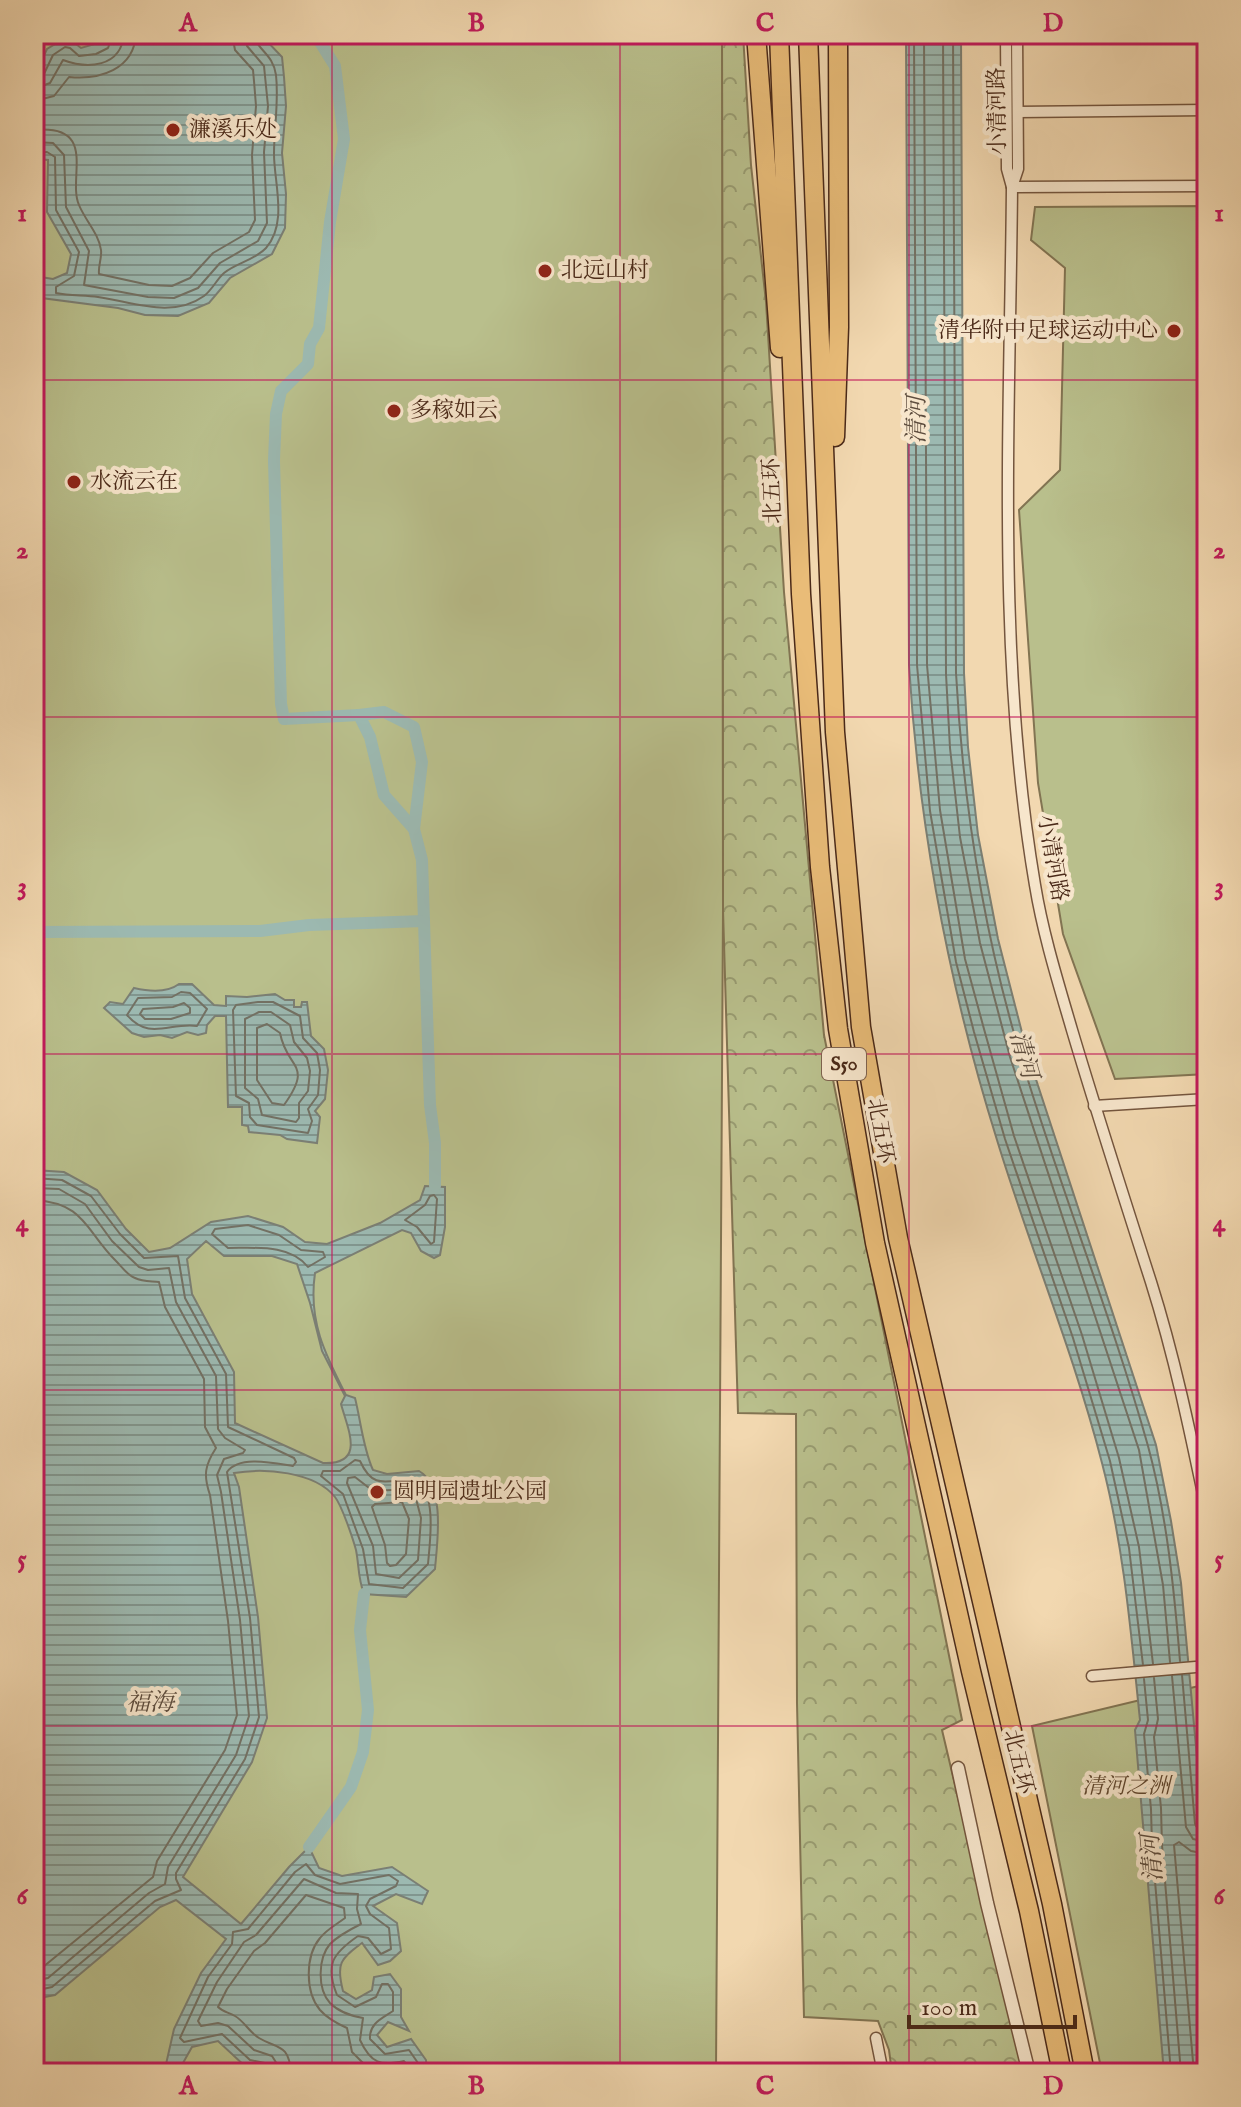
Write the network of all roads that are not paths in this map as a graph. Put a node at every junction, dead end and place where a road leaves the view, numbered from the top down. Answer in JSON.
{"nodes":[{"id":1,"x":756,"y":34,"type":"edge"},
{"id":2,"x":779,"y":34,"type":"edge"},
{"id":3,"x":808,"y":34,"type":"edge"},
{"id":4,"x":820,"y":34,"type":"edge"},
{"id":5,"x":838,"y":34,"type":"edge"},
{"id":6,"x":1006,"y":34,"type":"edge"},
{"id":7,"x":1017,"y":34,"type":"edge"},
{"id":8,"x":1207,"y":110,"type":"edge"},
{"id":9,"x":1018,"y":112,"type":"junction"},
{"id":10,"x":1207,"y":186,"type":"edge"},
{"id":11,"x":1012,"y":187,"type":"junction"},
{"id":12,"x":817,"y":240,"type":"junction"},
{"id":13,"x":829,"y":592,"type":"junction"},
{"id":14,"x":801,"y":594,"type":"junction"},
{"id":15,"x":1207,"y":1099,"type":"edge"},
{"id":16,"x":1094,"y":1106,"type":"junction"},
{"id":17,"x":1207,"y":1513,"type":"edge"},
{"id":18,"x":1207,"y":1666,"type":"edge"},
{"id":19,"x":1092,"y":1676,"type":"dead end"},
{"id":20,"x":958,"y":1768,"type":"dead end"},
{"id":21,"x":876,"y":2038,"type":"dead end"},
{"id":22,"x":883,"y":2073,"type":"edge"},
{"id":23,"x":1029,"y":2073,"type":"edge"},
{"id":24,"x":1062,"y":2073,"type":"edge"},
{"id":25,"x":1085,"y":2073,"type":"edge"}],
"edges":[{"from":1,"to":14,"type":"highway"},
{"from":2,"to":14,"type":"highway","name":"北五环","number":"S50"},
{"from":3,"to":12,"type":"highway","name":"北五环","number":"S50"},
{"from":4,"to":12,"type":"highway"},
{"from":5,"to":13,"type":"highway"},
{"from":6,"to":11,"type":"street","name":"小清河路"},
{"from":7,"to":9,"type":"street","name":"小清河路"},
{"from":8,"to":9,"type":"street"},
{"from":9,"to":11,"type":"street","name":"小清河路"},
{"from":10,"to":11,"type":"street"},
{"from":11,"to":16,"type":"street","name":"小清河路"},
{"from":12,"to":13,"type":"highway","name":"北五环","number":"S50"},
{"from":13,"to":25,"type":"highway","name":"北五环","number":"S50"},
{"from":14,"to":24,"type":"highway","name":"北五环","number":"S50"},
{"from":15,"to":16,"type":"street"},
{"from":16,"to":17,"type":"street","name":"小清河路"},
{"from":18,"to":19,"type":"street"},
{"from":20,"to":23,"type":"street"},
{"from":21,"to":22,"type":"street"}]}
